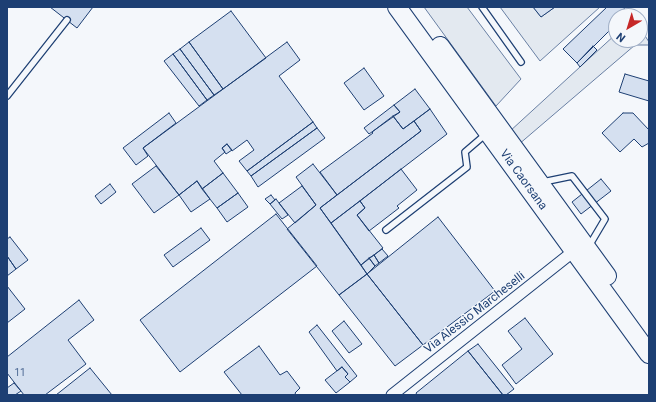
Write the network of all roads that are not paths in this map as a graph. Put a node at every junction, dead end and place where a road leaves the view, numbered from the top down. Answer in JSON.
{"nodes":[{"id":1,"x":397,"y":7,"type":"edge"},
{"id":2,"x":412,"y":7,"type":"edge"},
{"id":3,"x":482,"y":7,"type":"edge"},
{"id":4,"x":67,"y":20,"type":"dead end"},
{"id":5,"x":521,"y":62,"type":"dead end"},
{"id":6,"x":7,"y":96,"type":"edge"},
{"id":7,"x":488,"y":133,"type":"junction"},
{"id":8,"x":541,"y":183,"type":"junction"},
{"id":9,"x":386,"y":230,"type":"dead end"},
{"id":10,"x":581,"y":249,"type":"junction"},
{"id":11,"x":649,"y":333,"type":"edge"},
{"id":12,"x":649,"y":354,"type":"edge"},
{"id":13,"x":392,"y":395,"type":"edge"}],
"edges":[{"from":1,"to":7,"type":"main road","name":"Via Caorsana"},
{"from":2,"to":8,"type":"main road","name":"Via Caorsana"},
{"from":3,"to":5,"type":"lane"},
{"from":4,"to":6,"type":"lane"},
{"from":7,"to":9,"type":"lane"},
{"from":7,"to":10,"type":"main road","name":"Via Caorsana"},
{"from":8,"to":10,"type":"main road","name":"Via Caorsana"},
{"from":8,"to":10,"type":"lane"},
{"from":10,"to":11,"type":"main road","name":"Via Caorsana"},
{"from":10,"to":12,"type":"main road","name":"Via Caorsana"},
{"from":10,"to":13,"type":"street","name":"Via Alessio Marcheselli"}]}
